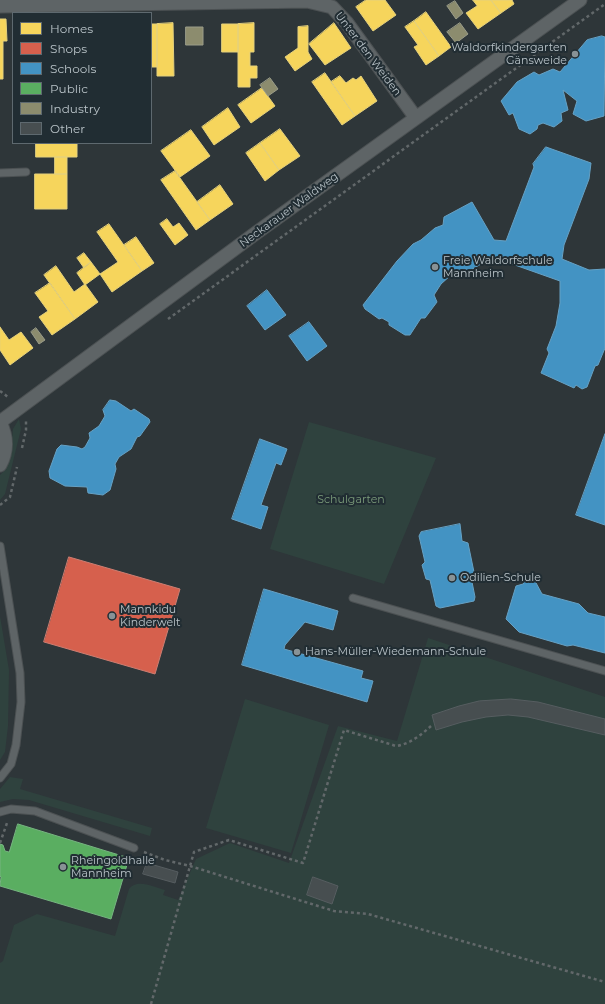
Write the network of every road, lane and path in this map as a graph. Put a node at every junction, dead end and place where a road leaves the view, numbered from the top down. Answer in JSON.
{"nodes":[{"id":1,"x":580,"y":0,"type":"edge"},
{"id":2,"x":334,"y":3,"type":"edge"},
{"id":3,"x":605,"y":4,"type":"edge"},
{"id":4,"x":0,"y":6,"type":"edge"},
{"id":5,"x":416,"y":118,"type":"junction"},
{"id":6,"x":26,"y":172,"type":"dead end"},
{"id":7,"x":0,"y":173,"type":"edge"},
{"id":8,"x":162,"y":323,"type":"dead end"},
{"id":9,"x":33,"y":416,"type":"dead end"},
{"id":10,"x":26,"y":421,"type":"dead end"},
{"id":11,"x":0,"y":422,"type":"edge"},
{"id":12,"x":0,"y":465,"type":"edge"},
{"id":13,"x":0,"y":546,"type":"edge"},
{"id":14,"x":353,"y":598,"type":"dead end"},
{"id":15,"x":605,"y":671,"type":"edge"},
{"id":16,"x":431,"y":726,"type":"dead end"},
{"id":17,"x":0,"y":778,"type":"edge"},
{"id":18,"x":11,"y":809,"type":"junction"},
{"id":19,"x":0,"y":812,"type":"edge"},
{"id":20,"x":0,"y":843,"type":"edge"},
{"id":21,"x":134,"y":848,"type":"joint"},
{"id":22,"x":190,"y":866,"type":"junction"},
{"id":23,"x":605,"y":982,"type":"edge"},
{"id":24,"x":151,"y":1004,"type":"edge"}],
"edges":[{"from":1,"to":5,"type":"street","name":"Neckarauer Waldweg"},
{"from":2,"to":4,"type":"street","name":"Unter den Weiden"},
{"from":2,"to":5,"type":"street","name":"Unter den Weiden"},
{"from":3,"to":8,"type":"path"},
{"from":5,"to":11,"type":"street","name":"Neckarauer Waldweg"},
{"from":6,"to":7,"type":"lane"},
{"from":9,"to":10,"type":"path"},
{"from":11,"to":12,"type":"street"},
{"from":13,"to":17,"type":"lane"},
{"from":14,"to":15,"type":"lane"},
{"from":16,"to":22,"type":"path"},
{"from":18,"to":19,"type":"lane"},
{"from":18,"to":20,"type":"path"},
{"from":18,"to":21,"type":"lane"},
{"from":21,"to":22,"type":"path"},
{"from":22,"to":23,"type":"path"},
{"from":22,"to":24,"type":"path"}]}
